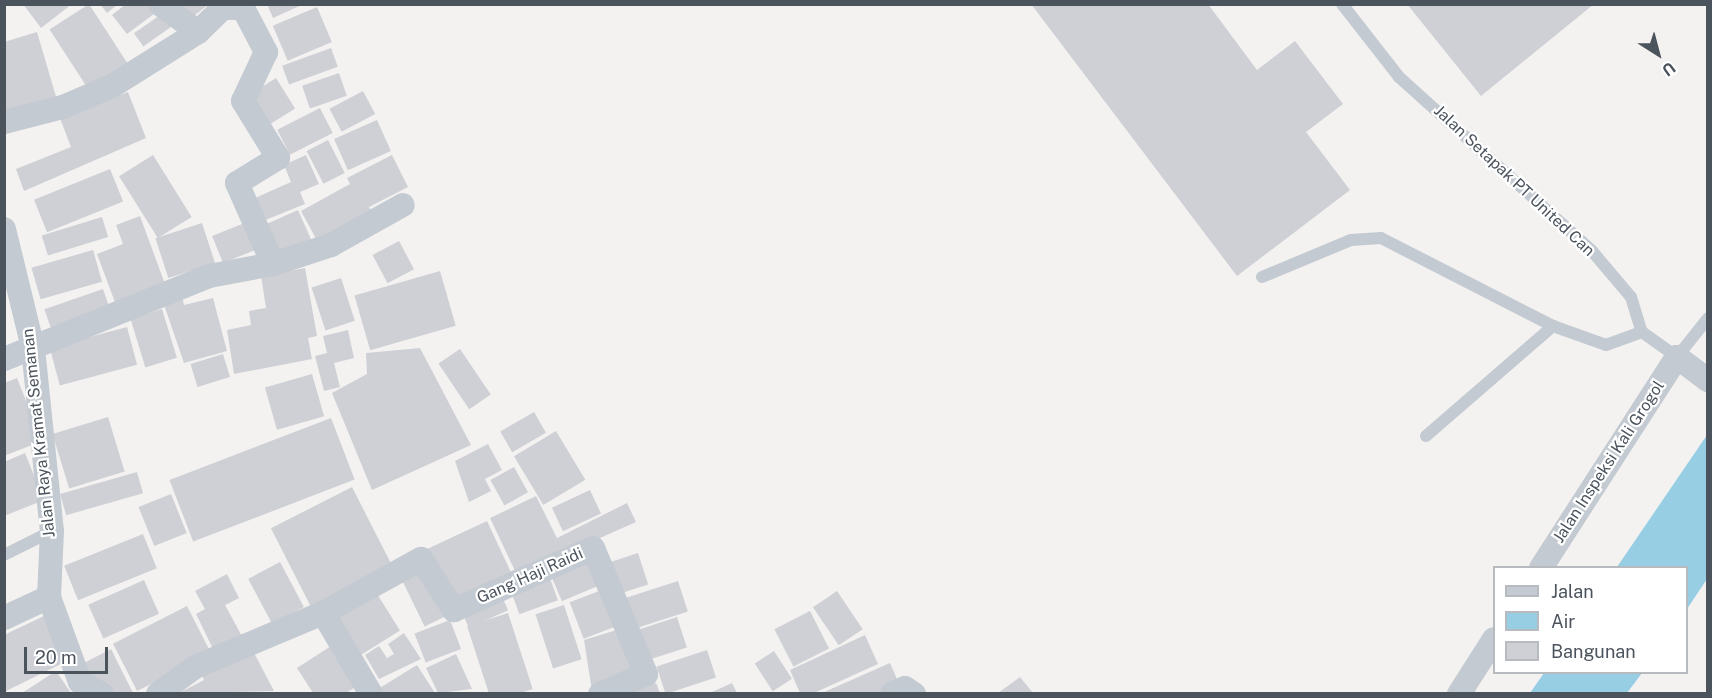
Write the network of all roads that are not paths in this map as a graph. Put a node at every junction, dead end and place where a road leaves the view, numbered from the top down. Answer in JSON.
{"nodes":[{"id":1,"x":160,"y":4,"type":"edge"},
{"id":2,"x":1342,"y":4,"type":"edge"},
{"id":3,"x":198,"y":32,"type":"junction"},
{"id":4,"x":4,"y":122,"type":"edge"},
{"id":5,"x":403,"y":205,"type":"dead end"},
{"id":6,"x":4,"y":229,"type":"edge"},
{"id":7,"x":273,"y":264,"type":"junction"},
{"id":8,"x":1262,"y":277,"type":"dead end"},
{"id":9,"x":1707,"y":318,"type":"edge"},
{"id":10,"x":1553,"y":326,"type":"junction"},
{"id":11,"x":1642,"y":332,"type":"junction"},
{"id":12,"x":33,"y":348,"type":"junction"},
{"id":13,"x":4,"y":359,"type":"edge"},
{"id":14,"x":1681,"y":360,"type":"junction"},
{"id":15,"x":1707,"y":380,"type":"edge"},
{"id":16,"x":1426,"y":436,"type":"dead end"},
{"id":17,"x":52,"y":531,"type":"junction"},
{"id":18,"x":4,"y":555,"type":"edge"},
{"id":19,"x":1542,"y":566,"type":"edge"},
{"id":20,"x":49,"y":597,"type":"junction"},
{"id":21,"x":323,"y":613,"type":"junction"},
{"id":22,"x":4,"y":618,"type":"edge"},
{"id":23,"x":1493,"y":641,"type":"edge"},
{"id":24,"x":102,"y":693,"type":"edge"},
{"id":25,"x":158,"y":693,"type":"edge"},
{"id":26,"x":371,"y":693,"type":"edge"},
{"id":27,"x":600,"y":693,"type":"edge"},
{"id":28,"x":892,"y":693,"type":"edge"},
{"id":29,"x":914,"y":693,"type":"edge"},
{"id":30,"x":1459,"y":693,"type":"edge"}],
"edges":[{"from":1,"to":3,"type":"street"},
{"from":2,"to":11,"type":"lane","name":"Jalan Setapak PT United Can"},
{"from":3,"to":4,"type":"street"},
{"from":3,"to":7,"type":"street"},
{"from":5,"to":7,"type":"street"},
{"from":6,"to":12,"type":"street","name":"Jalan Raya Kramat Semanan"},
{"from":7,"to":12,"type":"street"},
{"from":8,"to":10,"type":"lane"},
{"from":9,"to":14,"type":"lane"},
{"from":10,"to":11,"type":"lane"},
{"from":10,"to":16,"type":"lane"},
{"from":11,"to":14,"type":"lane"},
{"from":12,"to":13,"type":"street"},
{"from":12,"to":17,"type":"street","name":"Jalan Raya Kramat Semanan"},
{"from":14,"to":15,"type":"street"},
{"from":14,"to":19,"type":"street","name":"Jalan Inspeksi Kali Grogol"},
{"from":17,"to":18,"type":"lane"},
{"from":17,"to":20,"type":"street","name":"Jalan Raya Kramat Semanan"},
{"from":20,"to":22,"type":"street"},
{"from":20,"to":24,"type":"street","name":"Jalan Raya Kramat Semanan"},
{"from":21,"to":25,"type":"street","name":"Gang Haji Raidi"},
{"from":21,"to":26,"type":"street"},
{"from":21,"to":27,"type":"street","name":"Gang Haji Raidi"},
{"from":23,"to":30,"type":"street"},
{"from":28,"to":29,"type":"street"}]}
